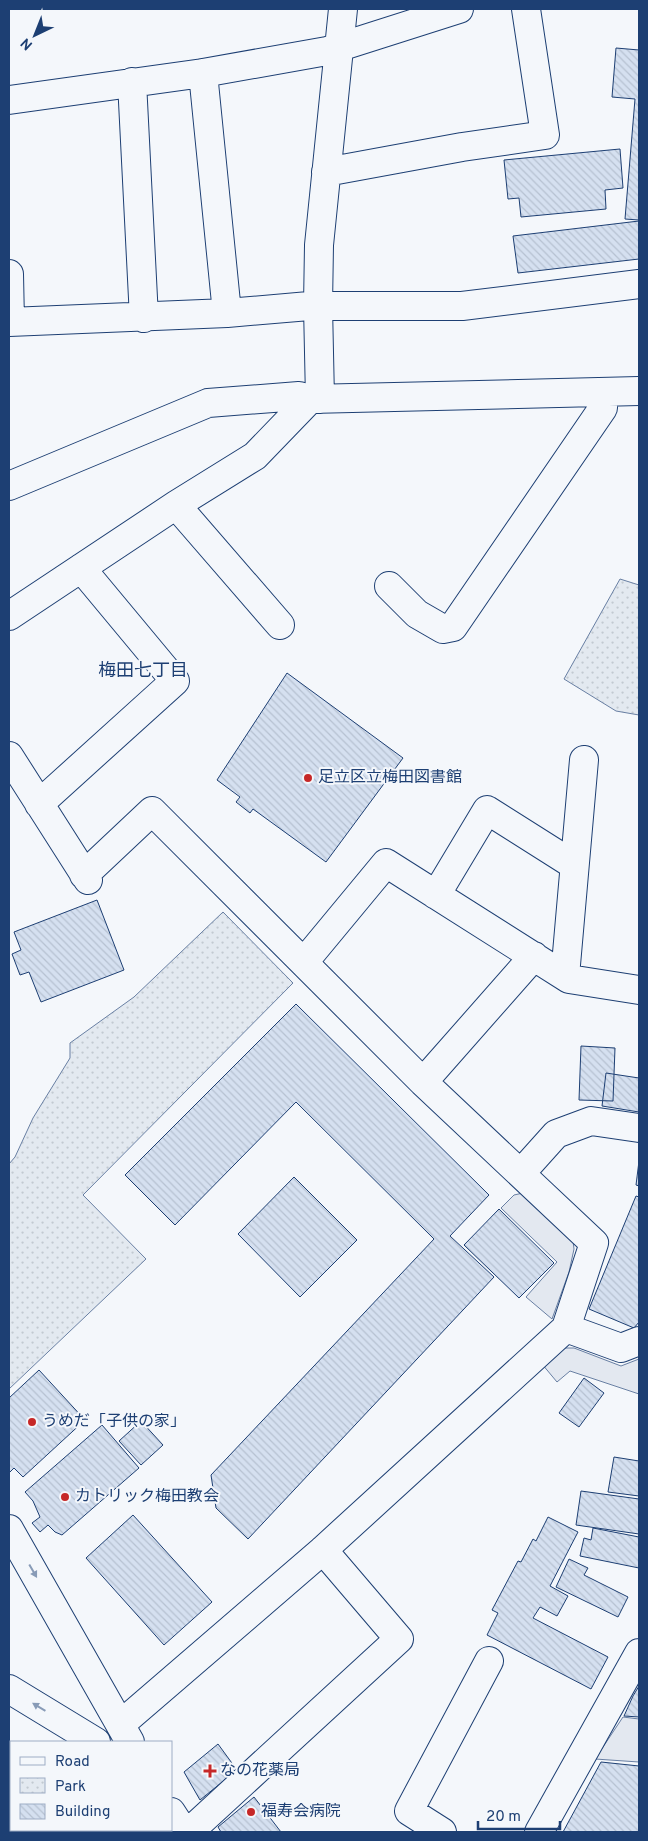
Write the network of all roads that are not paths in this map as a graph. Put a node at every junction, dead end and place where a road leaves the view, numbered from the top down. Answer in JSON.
{"nodes":[{"id":1,"x":343,"y":9,"type":"edge"},
{"id":2,"x":459,"y":9,"type":"edge"},
{"id":3,"x":526,"y":9,"type":"edge"},
{"id":4,"x":340,"y":47,"type":"junction"},
{"id":5,"x":203,"y":73,"type":"junction"},
{"id":6,"x":132,"y":82,"type":"junction"},
{"id":7,"x":9,"y":100,"type":"edge"},
{"id":8,"x":326,"y":172,"type":"junction"},
{"id":9,"x":9,"y":274,"type":"edge"},
{"id":10,"x":639,"y":284,"type":"edge"},
{"id":11,"x":318,"y":306,"type":"junction"},
{"id":12,"x":227,"y":313,"type":"junction"},
{"id":13,"x":144,"y":318,"type":"junction"},
{"id":14,"x":10,"y":322,"type":"edge"},
{"id":15,"x":603,"y":392,"type":"junction"},
{"id":16,"x":639,"y":392,"type":"edge"},
{"id":17,"x":315,"y":399,"type":"junction"},
{"id":18,"x":9,"y":486,"type":"edge"},
{"id":19,"x":176,"y":505,"type":"junction"},
{"id":20,"x":81,"y":568,"type":"junction"},
{"id":21,"x":389,"y":586,"type":"dead end"},
{"id":22,"x":9,"y":616,"type":"edge"},
{"id":23,"x":280,"y":625,"type":"dead end"},
{"id":24,"x":9,"y":756,"type":"edge"},
{"id":25,"x":584,"y":760,"type":"dead end"},
{"id":26,"x":39,"y":804,"type":"junction"},
{"id":27,"x":574,"y":865,"type":"junction"},
{"id":28,"x":436,"y":895,"type":"junction"},
{"id":29,"x":534,"y":956,"type":"junction"},
{"id":30,"x":304,"y":962,"type":"junction"},
{"id":31,"x":565,"y":976,"type":"junction"},
{"id":32,"x":639,"y":990,"type":"edge"},
{"id":33,"x":423,"y":1082,"type":"junction"},
{"id":34,"x":639,"y":1128,"type":"edge"},
{"id":35,"x":521,"y":1173,"type":"junction"},
{"id":36,"x":566,"y":1328,"type":"junction"},
{"id":37,"x":639,"y":1342,"type":"edge"},
{"id":38,"x":9,"y":1529,"type":"edge"},
{"id":39,"x":323,"y":1550,"type":"junction"},
{"id":40,"x":639,"y":1653,"type":"edge"},
{"id":41,"x":490,"y":1661,"type":"dead end"},
{"id":42,"x":9,"y":1689,"type":"edge"},
{"id":43,"x":108,"y":1701,"type":"junction"},
{"id":44,"x":126,"y":1733,"type":"edge"},
{"id":45,"x":85,"y":1736,"type":"edge"},
{"id":46,"x":172,"y":1814,"type":"edge"},
{"id":47,"x":184,"y":1832,"type":"edge"},
{"id":48,"x":189,"y":1832,"type":"edge"},
{"id":49,"x":442,"y":1832,"type":"edge"},
{"id":50,"x":538,"y":1832,"type":"edge"}],
"edges":[{"from":1,"to":4,"type":"street"},
{"from":2,"to":4,"type":"street"},
{"from":3,"to":8,"type":"street"},
{"from":4,"to":5,"type":"street"},
{"from":4,"to":8,"type":"street"},
{"from":5,"to":6,"type":"street"},
{"from":5,"to":12,"type":"street"},
{"from":6,"to":7,"type":"street"},
{"from":6,"to":13,"type":"street"},
{"from":8,"to":11,"type":"street"},
{"from":9,"to":14,"type":"street"},
{"from":10,"to":11,"type":"street"},
{"from":11,"to":12,"type":"street"},
{"from":11,"to":17,"type":"street"},
{"from":12,"to":13,"type":"street"},
{"from":13,"to":14,"type":"street"},
{"from":15,"to":16,"type":"street"},
{"from":15,"to":17,"type":"street"},
{"from":15,"to":21,"type":"street"},
{"from":17,"to":18,"type":"street"},
{"from":17,"to":19,"type":"street"},
{"from":19,"to":20,"type":"street"},
{"from":19,"to":23,"type":"street"},
{"from":20,"to":22,"type":"street"},
{"from":20,"to":26,"type":"street"},
{"from":24,"to":26,"type":"street"},
{"from":25,"to":27,"type":"street"},
{"from":26,"to":30,"type":"street"},
{"from":27,"to":28,"type":"street"},
{"from":27,"to":31,"type":"street"},
{"from":28,"to":29,"type":"street"},
{"from":28,"to":30,"type":"street"},
{"from":29,"to":31,"type":"street"},
{"from":29,"to":33,"type":"street"},
{"from":30,"to":33,"type":"street"},
{"from":31,"to":32,"type":"street"},
{"from":33,"to":35,"type":"street"},
{"from":34,"to":35,"type":"street"},
{"from":35,"to":36,"type":"street"},
{"from":36,"to":37,"type":"street"},
{"from":36,"to":39,"type":"street"},
{"from":38,"to":43,"type":"street","one_way":true},
{"from":39,"to":44,"type":"street"},
{"from":39,"to":48,"type":"street"},
{"from":40,"to":50,"type":"street"},
{"from":41,"to":49,"type":"street"},
{"from":45,"to":42,"type":"street","one_way":true},
{"from":43,"to":44,"type":"street"},
{"from":43,"to":45,"type":"street"},
{"from":46,"to":47,"type":"street"}]}
